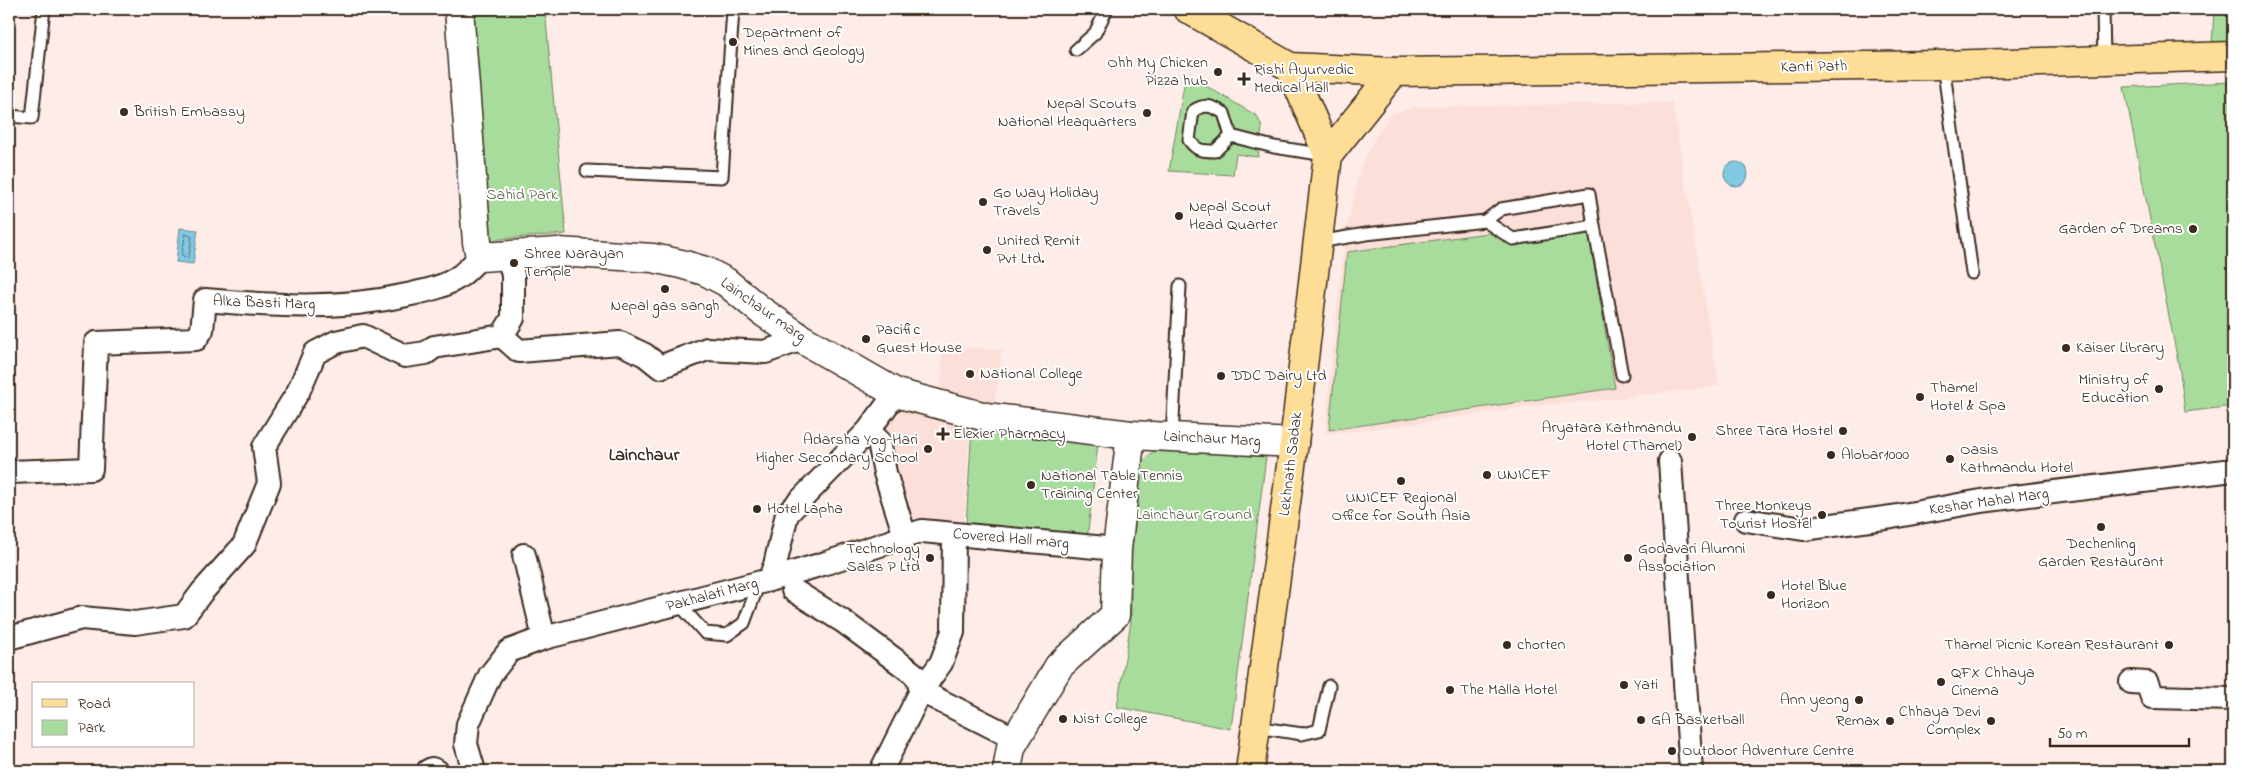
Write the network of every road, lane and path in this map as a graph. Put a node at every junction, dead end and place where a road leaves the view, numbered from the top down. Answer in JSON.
{"nodes":[{"id":1,"x":44,"y":9,"type":"edge"},
{"id":2,"x":460,"y":9,"type":"edge"},
{"id":3,"x":733,"y":9,"type":"edge"},
{"id":4,"x":1107,"y":9,"type":"edge"},
{"id":5,"x":1188,"y":9,"type":"edge"},
{"id":6,"x":2103,"y":9,"type":"edge"},
{"id":7,"x":1076,"y":50,"type":"dead end"},
{"id":8,"x":2233,"y":56,"type":"edge"},
{"id":9,"x":2104,"y":60,"type":"junction"},
{"id":10,"x":1943,"y":65,"type":"junction"},
{"id":11,"x":1290,"y":67,"type":"junction"},
{"id":12,"x":1394,"y":72,"type":"junction"},
{"id":13,"x":9,"y":116,"type":"edge"},
{"id":14,"x":1231,"y":136,"type":"dead end"},
{"id":15,"x":1328,"y":155,"type":"junction"},
{"id":16,"x":587,"y":171,"type":"dead end"},
{"id":17,"x":1485,"y":221,"type":"junction"},
{"id":18,"x":1594,"y":226,"type":"junction"},
{"id":19,"x":1318,"y":242,"type":"junction"},
{"id":20,"x":508,"y":255,"type":"junction"},
{"id":21,"x":480,"y":257,"type":"junction"},
{"id":22,"x":1972,"y":273,"type":"dead end"},
{"id":23,"x":1180,"y":286,"type":"dead end"},
{"id":24,"x":502,"y":336,"type":"junction"},
{"id":25,"x":802,"y":340,"type":"junction"},
{"id":26,"x":1622,"y":376,"type":"dead end"},
{"id":27,"x":896,"y":393,"type":"junction"},
{"id":28,"x":868,"y":431,"type":"junction"},
{"id":29,"x":1131,"y":435,"type":"junction"},
{"id":30,"x":1172,"y":438,"type":"junction"},
{"id":31,"x":1294,"y":442,"type":"junction"},
{"id":32,"x":1670,"y":461,"type":"dead end"},
{"id":33,"x":2233,"y":470,"type":"edge"},
{"id":34,"x":9,"y":472,"type":"edge"},
{"id":35,"x":1746,"y":520,"type":"dead end"},
{"id":36,"x":954,"y":534,"type":"junction"},
{"id":37,"x":905,"y":536,"type":"junction"},
{"id":38,"x":1118,"y":549,"type":"junction"},
{"id":39,"x":524,"y":555,"type":"dead end"},
{"id":40,"x":764,"y":582,"type":"junction"},
{"id":41,"x":792,"y":590,"type":"dead end"},
{"id":42,"x":679,"y":604,"type":"junction"},
{"id":43,"x":9,"y":638,"type":"edge"},
{"id":44,"x":544,"y":638,"type":"junction"},
{"id":45,"x":2131,"y":682,"type":"dead end"},
{"id":46,"x":1329,"y":686,"type":"dead end"},
{"id":47,"x":921,"y":691,"type":"junction"},
{"id":48,"x":2233,"y":699,"type":"edge"},
{"id":49,"x":1256,"y":727,"type":"junction"},
{"id":50,"x":1016,"y":738,"type":"junction"},
{"id":51,"x":428,"y":771,"type":"edge"},
{"id":52,"x":437,"y":771,"type":"edge"},
{"id":53,"x":474,"y":771,"type":"edge"},
{"id":54,"x":881,"y":771,"type":"edge"},
{"id":55,"x":1007,"y":771,"type":"edge"},
{"id":56,"x":1250,"y":771,"type":"edge"},
{"id":57,"x":1691,"y":771,"type":"edge"}],
"edges":[{"from":1,"to":13,"type":"lane"},
{"from":2,"to":21,"type":"street"},
{"from":3,"to":16,"type":"lane"},
{"from":4,"to":7,"type":"lane"},
{"from":5,"to":11,"type":"main road"},
{"from":6,"to":9,"type":"lane"},
{"from":8,"to":9,"type":"main road","name":"Kanti Path"},
{"from":9,"to":10,"type":"main road","name":"Kanti Path"},
{"from":10,"to":12,"type":"main road","name":"Kanti Path"},
{"from":10,"to":22,"type":"lane"},
{"from":11,"to":12,"type":"main road","name":"Kanti Path"},
{"from":11,"to":15,"type":"main road","name":"Lekhnath Sadak"},
{"from":12,"to":15,"type":"main road"},
{"from":14,"to":15,"type":"lane"},
{"from":15,"to":19,"type":"main road","name":"Lekhnath Sadak"},
{"from":17,"to":18,"type":"lane"},
{"from":17,"to":18,"type":"lane"},
{"from":17,"to":19,"type":"lane"},
{"from":18,"to":26,"type":"lane"},
{"from":19,"to":31,"type":"main road","name":"Lekhnath Sadak"},
{"from":20,"to":21,"type":"street","name":"Lainchaur marg"},
{"from":20,"to":24,"type":"street"},
{"from":20,"to":25,"type":"street","name":"Lainchaur marg"},
{"from":21,"to":34,"type":"street","name":"Alka Basti Marg"},
{"from":23,"to":30,"type":"lane"},
{"from":24,"to":25,"type":"street"},
{"from":24,"to":43,"type":"street"},
{"from":25,"to":27,"type":"street","name":"Lainchaur marg"},
{"from":27,"to":28,"type":"street","name":"Pakhalati Marg"},
{"from":27,"to":29,"type":"street","name":"Lainchaur marg"},
{"from":28,"to":37,"type":"street"},
{"from":28,"to":40,"type":"street","name":"Pakhalati Marg"},
{"from":29,"to":30,"type":"street","name":"Lainchaur Marg"},
{"from":29,"to":38,"type":"street"},
{"from":30,"to":31,"type":"street","name":"Lainchaur Marg"},
{"from":31,"to":49,"type":"main road","name":"Lekhnath Sadak"},
{"from":32,"to":57,"type":"street"},
{"from":33,"to":35,"type":"street","name":"Keshar Mahal Marg"},
{"from":36,"to":37,"type":"street","name":"Covered Hall marg"},
{"from":36,"to":38,"type":"street","name":"Covered Hall marg"},
{"from":36,"to":47,"type":"street"},
{"from":37,"to":40,"type":"street","name":"Covered Hall marg"},
{"from":38,"to":50,"type":"street"},
{"from":39,"to":44,"type":"street"},
{"from":40,"to":42,"type":"street","name":"Pakhalati Marg"},
{"from":40,"to":42,"type":"lane"},
{"from":41,"to":47,"type":"street"},
{"from":42,"to":44,"type":"street","name":"Pakhalati Marg"},
{"from":44,"to":53,"type":"street","name":"Pakhalati Marg"},
{"from":45,"to":48,"type":"street"},
{"from":46,"to":49,"type":"lane"},
{"from":47,"to":50,"type":"street"},
{"from":47,"to":54,"type":"street"},
{"from":49,"to":56,"type":"main road","name":"Lekhnath Sadak"},
{"from":50,"to":55,"type":"street"},
{"from":51,"to":52,"type":"street"}]}
